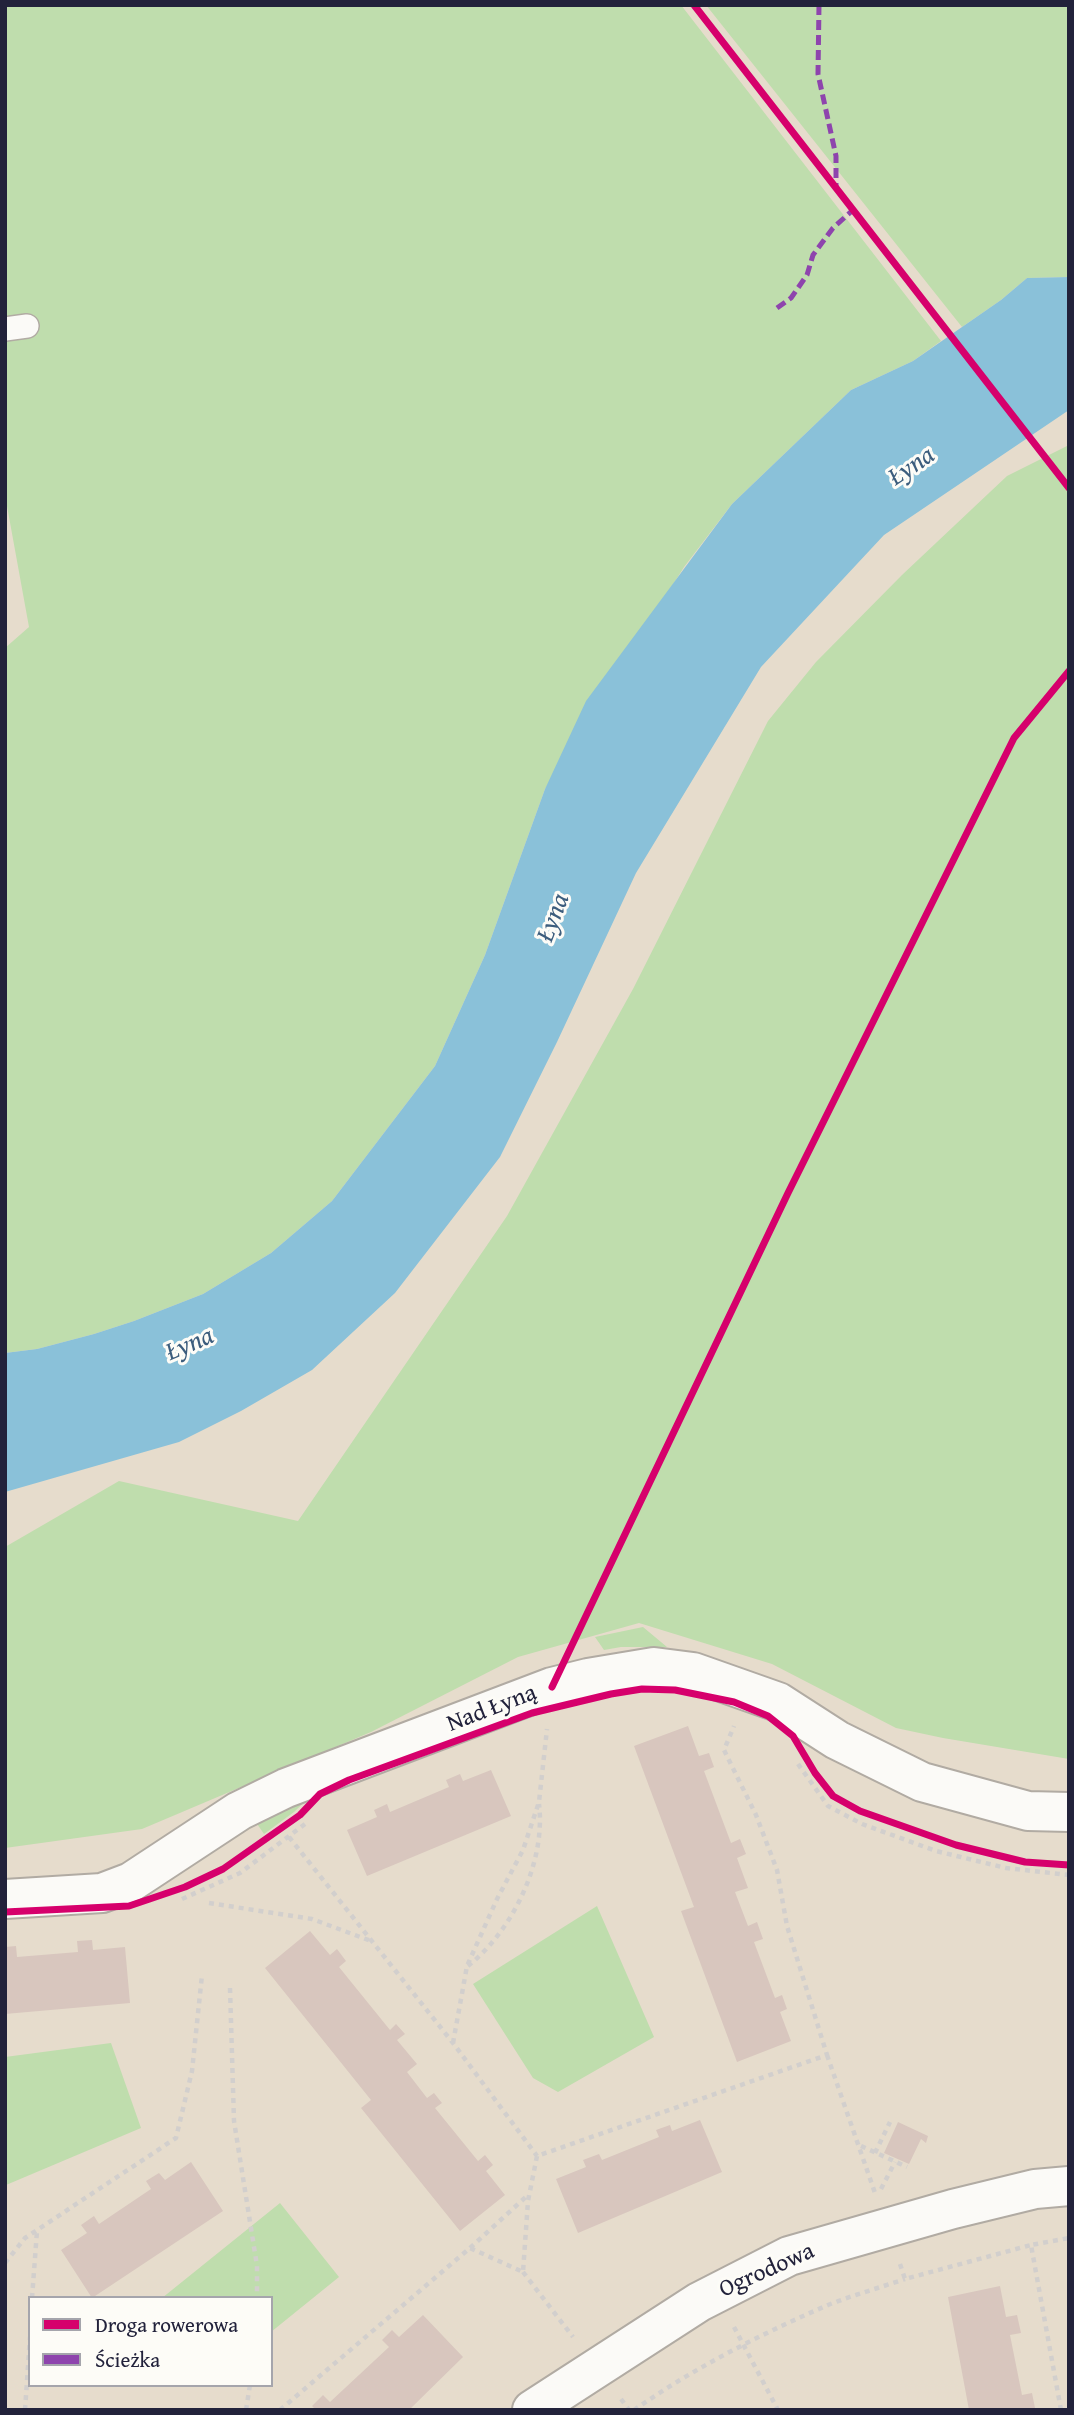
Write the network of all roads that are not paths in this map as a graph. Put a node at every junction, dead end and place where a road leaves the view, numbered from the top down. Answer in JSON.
{"nodes":[{"id":1,"x":1069,"y":1812,"type":"edge"},
{"id":2,"x":5,"y":1899,"type":"edge"},
{"id":3,"x":1069,"y":2186,"type":"edge"},
{"id":4,"x":532,"y":2410,"type":"edge"}],
"edges":[{"from":1,"to":2,"type":"street","name":"Nad Łyną"},
{"from":3,"to":4,"type":"street","name":"Ogrodowa"}]}
